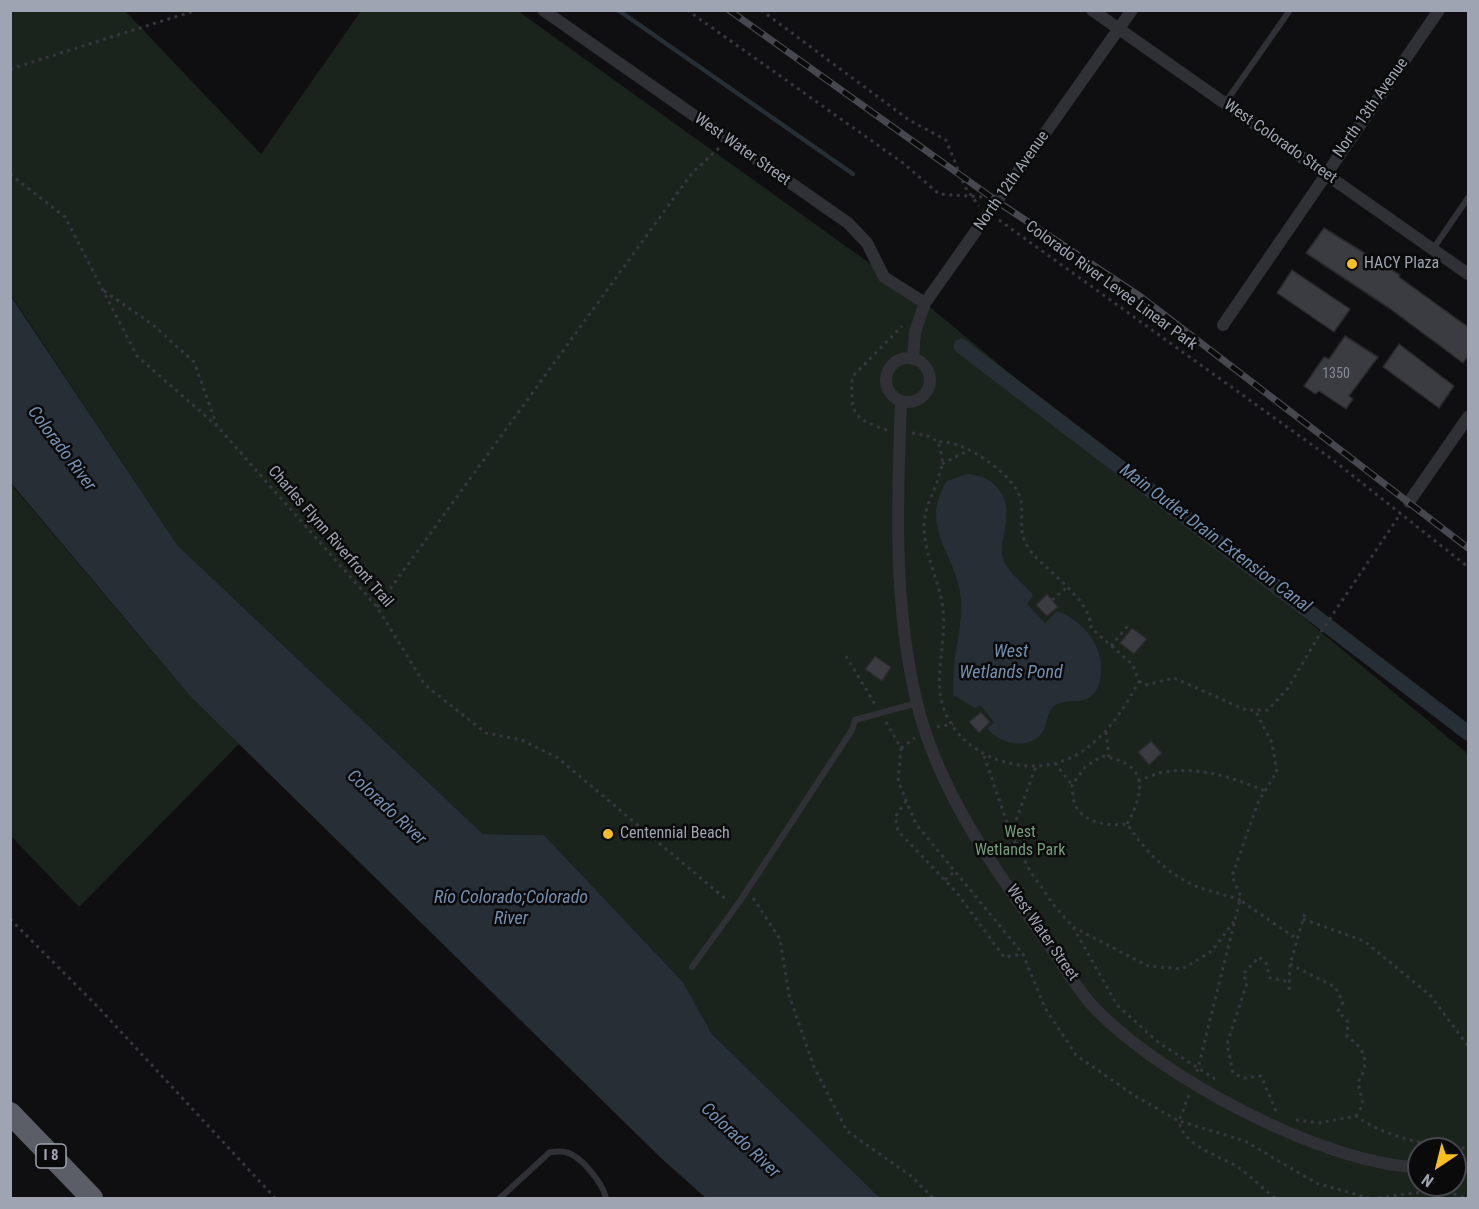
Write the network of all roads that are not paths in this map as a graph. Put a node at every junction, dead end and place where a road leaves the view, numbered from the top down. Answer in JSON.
{"nodes":[{"id":1,"x":543,"y":10,"type":"edge"},
{"id":2,"x":1092,"y":10,"type":"edge"},
{"id":3,"x":1132,"y":10,"type":"edge"},
{"id":4,"x":1290,"y":10,"type":"edge"},
{"id":5,"x":1439,"y":10,"type":"edge"},
{"id":6,"x":1119,"y":29,"type":"junction"},
{"id":7,"x":1225,"y":104,"type":"junction"},
{"id":8,"x":1325,"y":174,"type":"junction"},
{"id":9,"x":1468,"y":198,"type":"edge"},
{"id":10,"x":1433,"y":249,"type":"junction"},
{"id":11,"x":1468,"y":274,"type":"edge"},
{"id":12,"x":921,"y":300,"type":"junction"},
{"id":13,"x":1223,"y":325,"type":"dead end"},
{"id":14,"x":913,"y":359,"type":"junction"},
{"id":15,"x":901,"y":401,"type":"junction"},
{"id":16,"x":1468,"y":417,"type":"edge"},
{"id":17,"x":1409,"y":502,"type":"road end"},
{"id":18,"x":917,"y":704,"type":"junction"},
{"id":19,"x":692,"y":967,"type":"dead end"},
{"id":20,"x":10,"y":1113,"type":"edge"},
{"id":21,"x":1407,"y":1165,"type":"edge"},
{"id":22,"x":92,"y":1198,"type":"edge"},
{"id":23,"x":500,"y":1198,"type":"edge"},
{"id":24,"x":606,"y":1198,"type":"edge"}],
"edges":[{"from":1,"to":12,"type":"street","name":"West Water Street"},
{"from":2,"to":6,"type":"street","name":"West Colorado Street"},
{"from":3,"to":6,"type":"street","name":"North 12th Avenue"},
{"from":4,"to":7,"type":"lane"},
{"from":5,"to":8,"type":"street","name":"North 13th Avenue"},
{"from":6,"to":7,"type":"street","name":"West Colorado Street"},
{"from":6,"to":12,"type":"street","name":"North 12th Avenue"},
{"from":7,"to":8,"type":"street","name":"West Colorado Street"},
{"from":8,"to":10,"type":"street","name":"West Colorado Street"},
{"from":8,"to":13,"type":"street","name":"North 13th Avenue"},
{"from":9,"to":10,"type":"lane"},
{"from":10,"to":11,"type":"street","name":"West Colorado Street"},
{"from":12,"to":14,"type":"street","name":"North 12th Avenue"},
{"from":14,"to":15,"type":"street"},
{"from":14,"to":15,"type":"street"},
{"from":15,"to":18,"type":"street","name":"West Water Street"},
{"from":16,"to":17,"type":"street"},
{"from":18,"to":19,"type":"lane"},
{"from":18,"to":21,"type":"street","name":"West Water Street"},
{"from":20,"to":22,"type":"highway","number":"I 8"},
{"from":23,"to":24,"type":"lane"}]}
